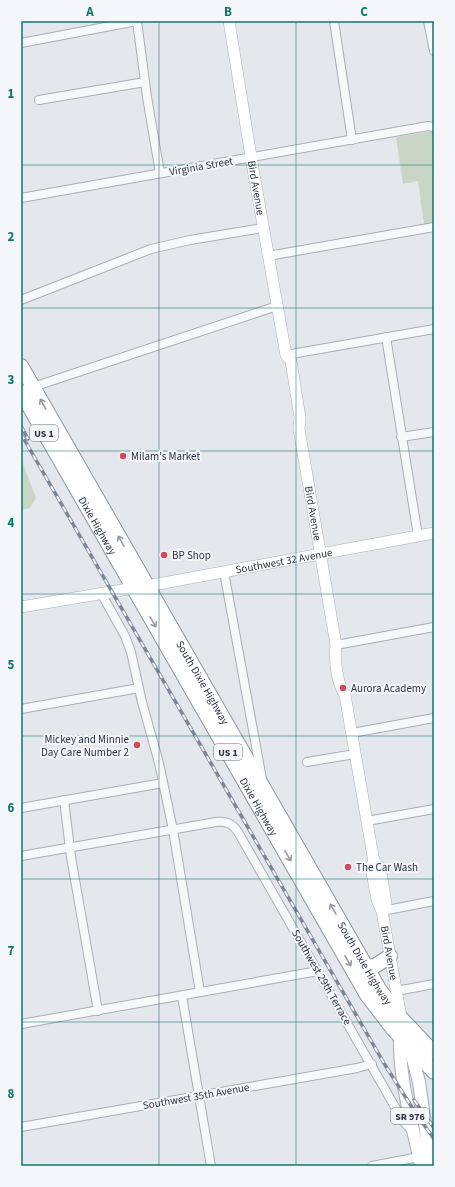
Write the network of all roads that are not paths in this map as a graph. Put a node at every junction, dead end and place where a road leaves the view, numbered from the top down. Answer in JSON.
{"nodes":[{"id":1,"x":137,"y":21,"type":"edge"},
{"id":2,"x":229,"y":21,"type":"edge"},
{"id":3,"x":334,"y":21,"type":"edge"},
{"id":4,"x":428,"y":21,"type":"edge"},
{"id":5,"x":433,"y":38,"type":"edge"},
{"id":6,"x":21,"y":43,"type":"edge"},
{"id":7,"x":434,"y":51,"type":"edge"},
{"id":8,"x":145,"y":82,"type":"junction"},
{"id":9,"x":39,"y":100,"type":"dead end"},
{"id":10,"x":432,"y":125,"type":"edge"},
{"id":11,"x":352,"y":140,"type":"junction"},
{"id":12,"x":251,"y":157,"type":"junction"},
{"id":13,"x":160,"y":174,"type":"junction"},
{"id":14,"x":21,"y":198,"type":"edge"},
{"id":15,"x":434,"y":227,"type":"edge"},
{"id":16,"x":263,"y":228,"type":"junction"},
{"id":17,"x":268,"y":256,"type":"junction"},
{"id":18,"x":21,"y":300,"type":"edge"},
{"id":19,"x":277,"y":306,"type":"junction"},
{"id":20,"x":434,"y":329,"type":"edge"},
{"id":21,"x":386,"y":337,"type":"junction"},
{"id":22,"x":286,"y":355,"type":"junction"},
{"id":23,"x":21,"y":366,"type":"edge"},
{"id":24,"x":27,"y":390,"type":"edge"},
{"id":25,"x":434,"y":432,"type":"edge"},
{"id":26,"x":401,"y":437,"type":"junction"},
{"id":27,"x":434,"y":533,"type":"edge"},
{"id":28,"x":418,"y":536,"type":"junction"},
{"id":29,"x":320,"y":554,"type":"junction"},
{"id":30,"x":224,"y":572,"type":"junction"},
{"id":31,"x":141,"y":587,"type":"junction"},
{"id":32,"x":101,"y":593,"type":"junction"},
{"id":33,"x":21,"y":607,"type":"edge"},
{"id":34,"x":434,"y":627,"type":"edge"},
{"id":35,"x":336,"y":645,"type":"junction"},
{"id":36,"x":139,"y":688,"type":"junction"},
{"id":37,"x":21,"y":709,"type":"edge"},
{"id":38,"x":434,"y":718,"type":"edge"},
{"id":39,"x":352,"y":733,"type":"junction"},
{"id":40,"x":255,"y":744,"type":"junction"},
{"id":41,"x":244,"y":753,"type":"junction"},
{"id":42,"x":355,"y":754,"type":"junction"},
{"id":43,"x":307,"y":762,"type":"dead end"},
{"id":44,"x":164,"y":783,"type":"junction"},
{"id":45,"x":263,"y":787,"type":"junction"},
{"id":46,"x":64,"y":800,"type":"junction"},
{"id":47,"x":21,"y":808,"type":"edge"},
{"id":48,"x":434,"y":810,"type":"edge"},
{"id":49,"x":367,"y":821,"type":"junction"},
{"id":50,"x":173,"y":830,"type":"junction"},
{"id":51,"x":70,"y":848,"type":"junction"},
{"id":52,"x":21,"y":856,"type":"edge"},
{"id":53,"x":434,"y":901,"type":"edge"},
{"id":54,"x":382,"y":911,"type":"junction"},
{"id":55,"x":390,"y":956,"type":"junction"},
{"id":56,"x":366,"y":967,"type":"junction"},
{"id":57,"x":318,"y":971,"type":"junction"},
{"id":58,"x":434,"y":984,"type":"edge"},
{"id":59,"x":396,"y":991,"type":"junction"},
{"id":60,"x":200,"y":992,"type":"junction"},
{"id":61,"x":182,"y":996,"type":"junction"},
{"id":62,"x":98,"y":1011,"type":"junction"},
{"id":63,"x":401,"y":1018,"type":"junction"},
{"id":64,"x":21,"y":1024,"type":"edge"},
{"id":65,"x":400,"y":1037,"type":"junction"},
{"id":66,"x":410,"y":1048,"type":"junction"},
{"id":67,"x":434,"y":1053,"type":"edge"},
{"id":68,"x":372,"y":1064,"type":"junction"},
{"id":69,"x":434,"y":1072,"type":"edge"},
{"id":70,"x":198,"y":1095,"type":"junction"},
{"id":71,"x":21,"y":1127,"type":"edge"},
{"id":72,"x":413,"y":1132,"type":"junction"},
{"id":73,"x":420,"y":1162,"type":"edge"},
{"id":74,"x":211,"y":1166,"type":"edge"},
{"id":75,"x":372,"y":1166,"type":"edge"},
{"id":76,"x":431,"y":1166,"type":"edge"}],
"edges":[{"from":1,"to":6,"type":"street"},
{"from":1,"to":8,"type":"street"},
{"from":2,"to":12,"type":"street","name":"Bird Avenue"},
{"from":3,"to":11,"type":"street"},
{"from":4,"to":5,"type":"street"},
{"from":5,"to":7,"type":"street"},
{"from":8,"to":9,"type":"street"},
{"from":8,"to":13,"type":"street"},
{"from":10,"to":11,"type":"street","name":"Virginia Street"},
{"from":11,"to":12,"type":"street","name":"Virginia Street"},
{"from":12,"to":13,"type":"street","name":"Virginia Street"},
{"from":12,"to":16,"type":"street","name":"Bird Avenue"},
{"from":13,"to":14,"type":"street","name":"Virginia Street"},
{"from":15,"to":17,"type":"street"},
{"from":16,"to":17,"type":"street","name":"Bird Avenue"},
{"from":16,"to":18,"type":"street"},
{"from":17,"to":19,"type":"street","name":"Bird Avenue"},
{"from":19,"to":22,"type":"street","name":"Bird Avenue"},
{"from":19,"to":24,"type":"street"},
{"from":20,"to":21,"type":"street"},
{"from":21,"to":22,"type":"street"},
{"from":21,"to":26,"type":"street"},
{"from":22,"to":29,"type":"street","name":"Bird Avenue"},
{"from":23,"to":24,"type":"highway","number":"US 1"},
{"from":24,"to":31,"type":"highway","name":"Dixie Highway","number":"US 1"},
{"from":25,"to":26,"type":"street"},
{"from":26,"to":28,"type":"street"},
{"from":27,"to":28,"type":"street","name":"Southwest 32 Avenue"},
{"from":28,"to":29,"type":"street","name":"Southwest 32 Avenue"},
{"from":29,"to":30,"type":"street","name":"Southwest 32 Avenue"},
{"from":29,"to":35,"type":"street","name":"Bird Avenue"},
{"from":30,"to":31,"type":"street","name":"Southwest 32 Avenue"},
{"from":30,"to":40,"type":"street"},
{"from":31,"to":32,"type":"street","name":"Southwest 32 Avenue"},
{"from":31,"to":41,"type":"highway","name":"South Dixie Highway","number":"US 1"},
{"from":31,"to":65,"type":"highway","name":"Dixie Highway","number":"US 1","one_way":true},
{"from":32,"to":33,"type":"street","name":"Southwest 32 Avenue"},
{"from":32,"to":36,"type":"street"},
{"from":34,"to":35,"type":"street"},
{"from":35,"to":39,"type":"street","name":"Bird Avenue"},
{"from":36,"to":37,"type":"street"},
{"from":36,"to":44,"type":"street"},
{"from":38,"to":39,"type":"street"},
{"from":39,"to":42,"type":"street","name":"Bird Avenue"},
{"from":40,"to":41,"type":"street"},
{"from":40,"to":45,"type":"street"},
{"from":41,"to":45,"type":"highway","name":"South Dixie Highway","number":"US 1"},
{"from":42,"to":43,"type":"street"},
{"from":42,"to":49,"type":"street","name":"Bird Avenue"},
{"from":44,"to":46,"type":"street"},
{"from":44,"to":50,"type":"street"},
{"from":56,"to":45,"type":"highway","name":"South Dixie Highway","number":"US 1","one_way":true},
{"from":46,"to":47,"type":"street"},
{"from":46,"to":51,"type":"street"},
{"from":48,"to":49,"type":"street"},
{"from":49,"to":54,"type":"street","name":"Bird Avenue"},
{"from":50,"to":51,"type":"street"},
{"from":50,"to":57,"type":"street","name":"Southwest 29th Terrace"},
{"from":50,"to":60,"type":"street"},
{"from":51,"to":52,"type":"street"},
{"from":51,"to":62,"type":"street"},
{"from":53,"to":54,"type":"street"},
{"from":54,"to":55,"type":"street","name":"Bird Avenue"},
{"from":55,"to":56,"type":"highway"},
{"from":55,"to":59,"type":"street","name":"Bird Avenue"},
{"from":56,"to":63,"type":"highway","name":"South Dixie Highway","number":"US 1"},
{"from":57,"to":60,"type":"street"},
{"from":57,"to":68,"type":"street","name":"Southwest 29th Terrace"},
{"from":58,"to":59,"type":"street"},
{"from":59,"to":63,"type":"street","name":"Bird Avenue"},
{"from":60,"to":61,"type":"street"},
{"from":61,"to":62,"type":"street"},
{"from":61,"to":70,"type":"street"},
{"from":62,"to":64,"type":"street"},
{"from":63,"to":65,"type":"main road"},
{"from":63,"to":66,"type":"main road","number":"SR 976"},
{"from":63,"to":67,"type":"highway","name":"South Dixie Highway","number":"US 1"},
{"from":65,"to":66,"type":"highway","name":"Dixie Highway","number":"US 1"},
{"from":65,"to":72,"type":"main road","number":"SR 976"},
{"from":66,"to":69,"type":"highway","number":"US 1"},
{"from":66,"to":76,"type":"main road","number":"SR 976"},
{"from":68,"to":70,"type":"street","name":"Southwest 35th Avenue"},
{"from":68,"to":72,"type":"street","name":"Southwest 29th Terrace"},
{"from":70,"to":71,"type":"street","name":"Southwest 35th Avenue"},
{"from":70,"to":74,"type":"street"},
{"from":72,"to":73,"type":"main road","number":"SR 976"},
{"from":73,"to":75,"type":"street"}]}
